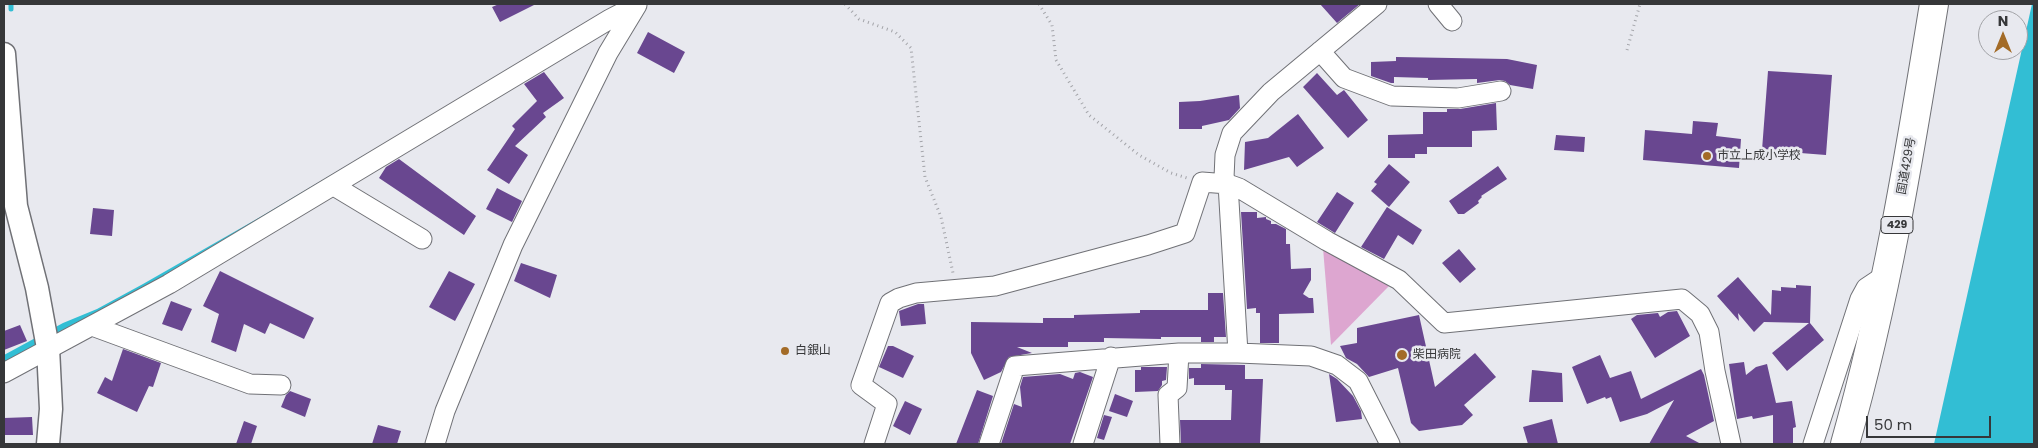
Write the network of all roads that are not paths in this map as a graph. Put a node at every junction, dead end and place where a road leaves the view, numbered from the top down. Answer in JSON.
{"nodes":[{"id":1,"x":1377,"y":4,"type":"edge"},
{"id":2,"x":1438,"y":4,"type":"edge"},
{"id":3,"x":1934,"y":4,"type":"edge"},
{"id":4,"x":630,"y":5,"type":"edge"},
{"id":5,"x":1452,"y":21,"type":"dead end"},
{"id":6,"x":1320,"y":51,"type":"junction"},
{"id":7,"x":4,"y":54,"type":"edge"},
{"id":8,"x":1501,"y":91,"type":"dead end"},
{"id":9,"x":1228,"y":184,"type":"junction"},
{"id":10,"x":334,"y":186,"type":"junction"},
{"id":11,"x":422,"y":239,"type":"dead end"},
{"id":12,"x":1887,"y":274,"type":"junction"},
{"id":13,"x":92,"y":326,"type":"junction"},
{"id":14,"x":48,"y":348,"type":"junction"},
{"id":15,"x":1180,"y":353,"type":"junction"},
{"id":16,"x":1238,"y":353,"type":"junction"},
{"id":17,"x":1111,"y":357,"type":"junction"},
{"id":18,"x":4,"y":373,"type":"edge"},
{"id":19,"x":281,"y":385,"type":"dead end"},
{"id":20,"x":48,"y":444,"type":"edge"},
{"id":21,"x":435,"y":444,"type":"edge"},
{"id":22,"x":874,"y":444,"type":"edge"},
{"id":23,"x":989,"y":444,"type":"edge"},
{"id":24,"x":1083,"y":444,"type":"edge"},
{"id":25,"x":1170,"y":444,"type":"edge"},
{"id":26,"x":1390,"y":444,"type":"edge"},
{"id":27,"x":1731,"y":444,"type":"edge"},
{"id":28,"x":1813,"y":444,"type":"edge"},
{"id":29,"x":1845,"y":444,"type":"edge"}],
"edges":[{"from":1,"to":6,"type":"street"},
{"from":2,"to":5,"type":"street"},
{"from":3,"to":12,"type":"highway","name":"国道429号","number":"429"},
{"from":4,"to":10,"type":"street"},
{"from":4,"to":21,"type":"street"},
{"from":6,"to":8,"type":"street"},
{"from":6,"to":9,"type":"street"},
{"from":7,"to":14,"type":"street"},
{"from":9,"to":16,"type":"street"},
{"from":9,"to":22,"type":"street"},
{"from":9,"to":27,"type":"street"},
{"from":10,"to":11,"type":"street"},
{"from":10,"to":13,"type":"street"},
{"from":12,"to":28,"type":"street"},
{"from":12,"to":29,"type":"highway","name":"国道429号","number":"429"},
{"from":13,"to":14,"type":"street"},
{"from":13,"to":19,"type":"street"},
{"from":14,"to":18,"type":"street"},
{"from":14,"to":20,"type":"street"},
{"from":15,"to":16,"type":"street"},
{"from":15,"to":17,"type":"street"},
{"from":15,"to":25,"type":"street"},
{"from":16,"to":26,"type":"street"},
{"from":17,"to":23,"type":"street"},
{"from":17,"to":24,"type":"street"}]}
